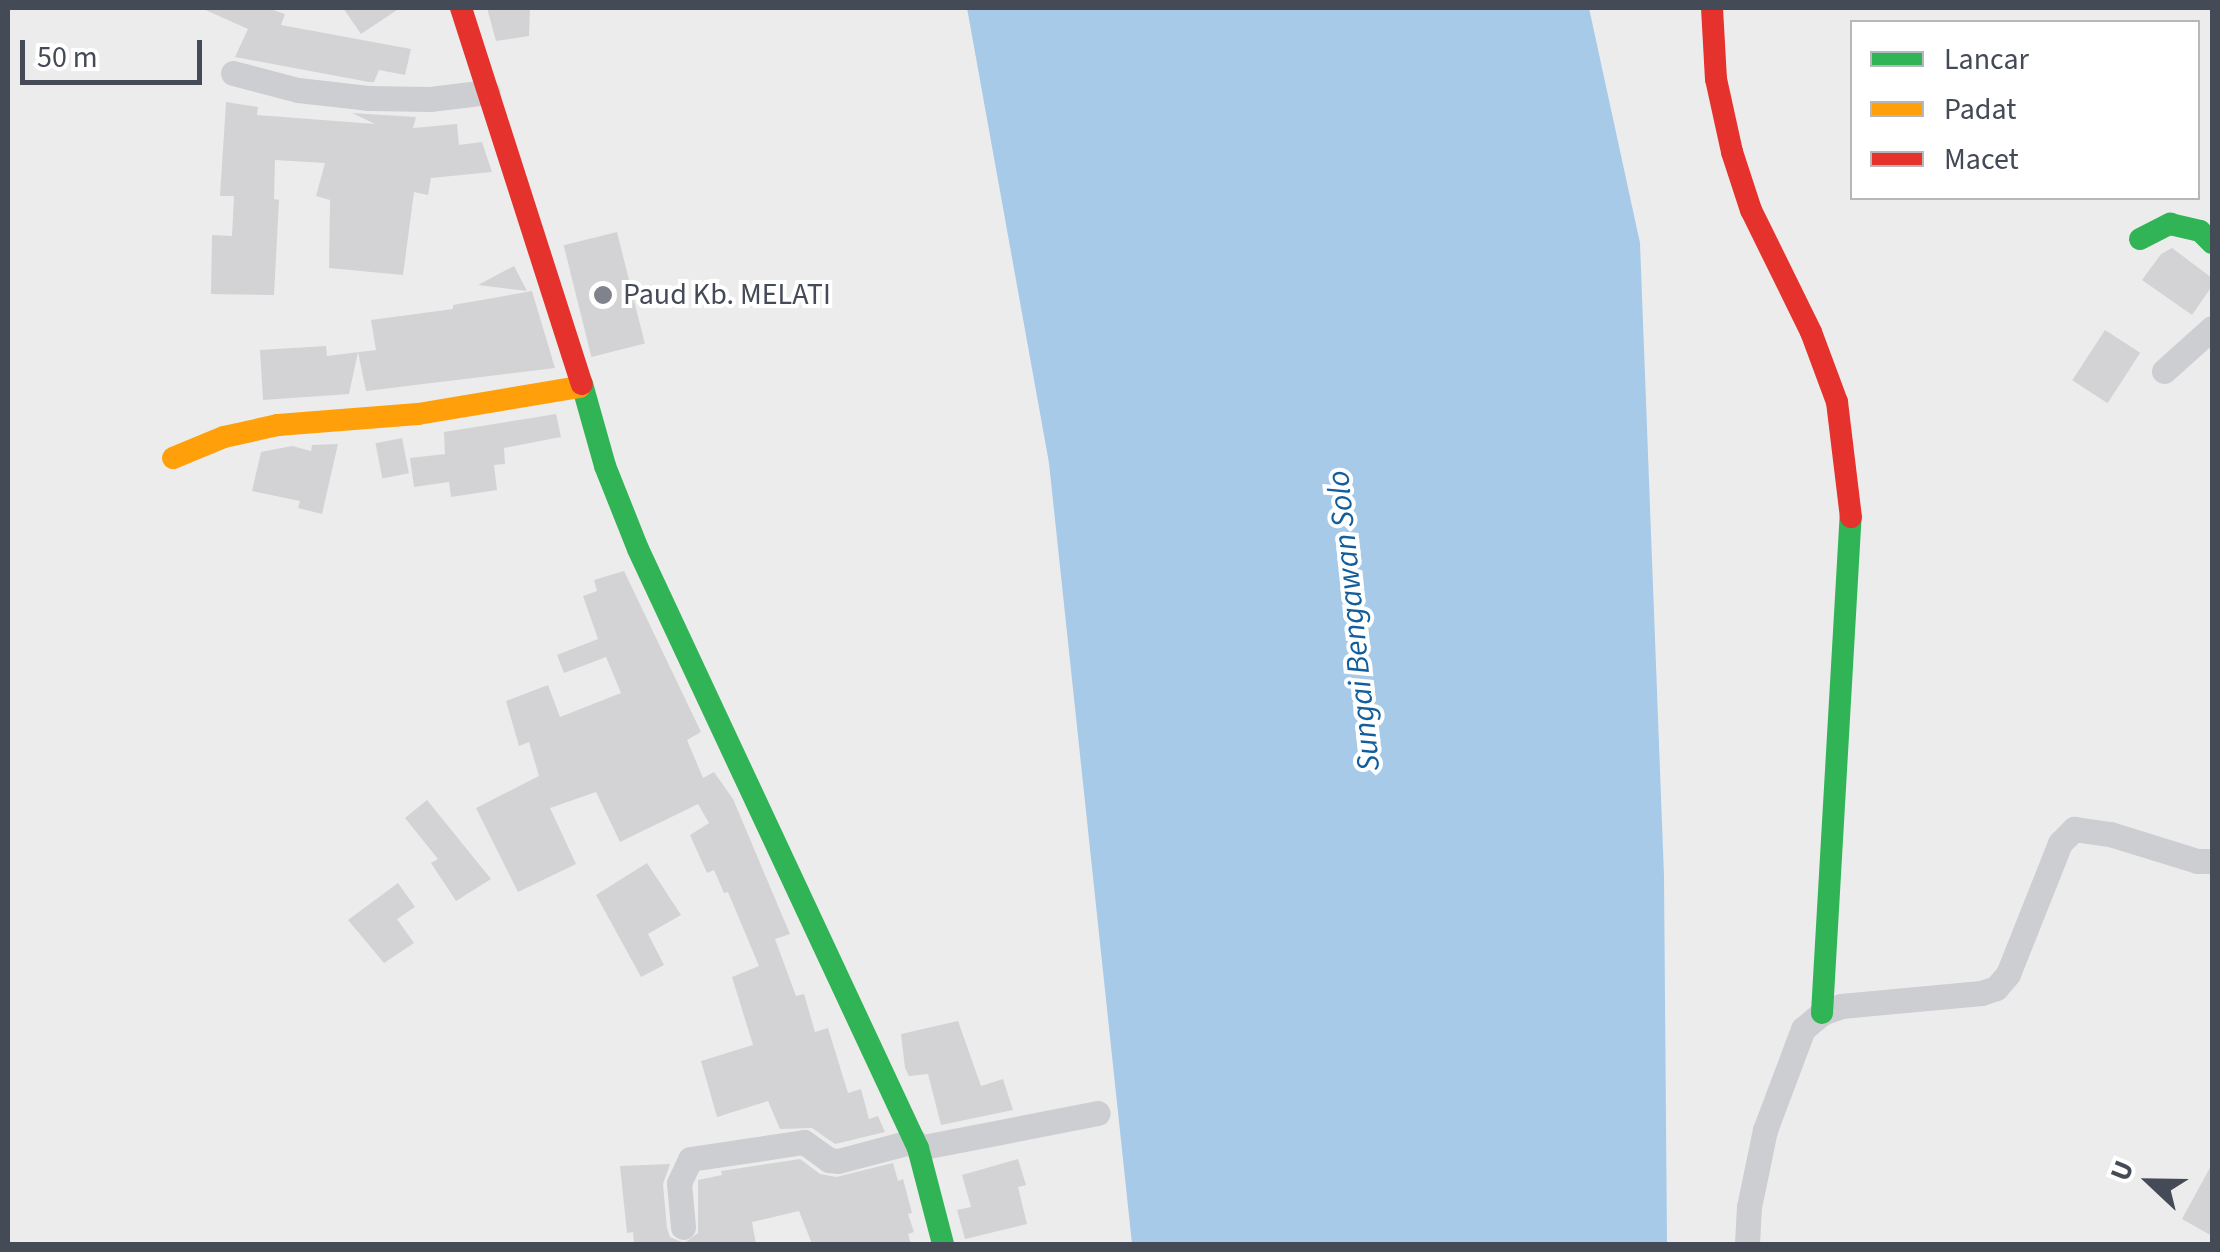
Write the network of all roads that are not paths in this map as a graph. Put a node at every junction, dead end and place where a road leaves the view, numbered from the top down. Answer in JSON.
{"nodes":[{"id":1,"x":461,"y":8,"type":"edge"},
{"id":2,"x":1712,"y":8,"type":"edge"},
{"id":3,"x":233,"y":73,"type":"dead end"},
{"id":4,"x":488,"y":92,"type":"junction"},
{"id":5,"x":2140,"y":240,"type":"dead end"},
{"id":6,"x":2212,"y":242,"type":"edge"},
{"id":7,"x":2212,"y":328,"type":"edge"},
{"id":8,"x":2164,"y":371,"type":"dead end"},
{"id":9,"x":580,"y":386,"type":"junction"},
{"id":10,"x":172,"y":458,"type":"dead end"},
{"id":11,"x":2212,"y":861,"type":"edge"},
{"id":12,"x":1822,"y":1013,"type":"junction"},
{"id":13,"x":1098,"y":1113,"type":"dead end"},
{"id":14,"x":916,"y":1145,"type":"junction"},
{"id":15,"x":683,"y":1227,"type":"dead end"},
{"id":16,"x":944,"y":1244,"type":"edge"},
{"id":17,"x":1747,"y":1244,"type":"edge"}],
"edges":[{"from":1,"to":4,"type":"street"},
{"from":2,"to":12,"type":"street"},
{"from":3,"to":4,"type":"street"},
{"from":4,"to":9,"type":"street"},
{"from":5,"to":6,"type":"street"},
{"from":7,"to":8,"type":"street"},
{"from":9,"to":10,"type":"street"},
{"from":9,"to":14,"type":"street"},
{"from":11,"to":12,"type":"street"},
{"from":12,"to":17,"type":"street"},
{"from":13,"to":14,"type":"street"},
{"from":14,"to":15,"type":"street"},
{"from":14,"to":16,"type":"street"}]}
